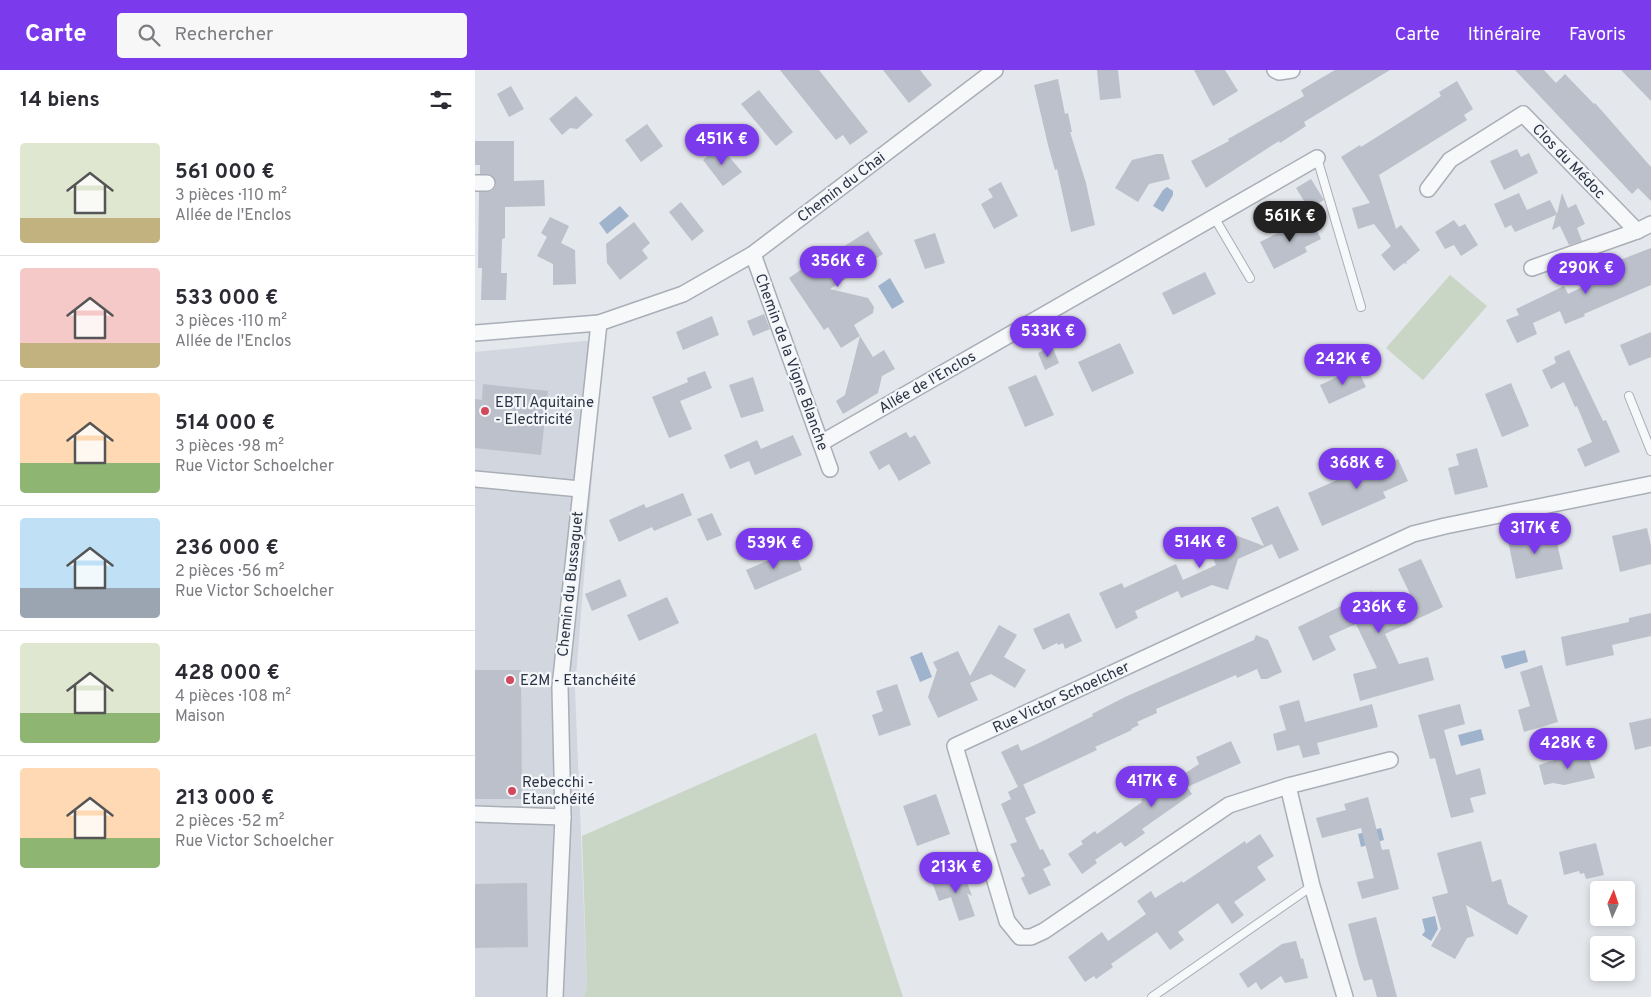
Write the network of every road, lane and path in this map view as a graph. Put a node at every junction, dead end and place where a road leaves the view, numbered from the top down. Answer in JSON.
{"nodes":[{"id":1,"x":995,"y":70,"type":"edge"},
{"id":2,"x":1275,"y":70,"type":"edge"},
{"id":3,"x":1292,"y":70,"type":"edge"},
{"id":4,"x":1317,"y":158,"type":"joint"},
{"id":5,"x":1428,"y":189,"type":"dead end"},
{"id":6,"x":1214,"y":218,"type":"junction"},
{"id":7,"x":1651,"y":224,"type":"edge"},
{"id":8,"x":1637,"y":231,"type":"junction"},
{"id":9,"x":753,"y":254,"type":"junction"},
{"id":10,"x":1532,"y":268,"type":"dead end"},
{"id":11,"x":1250,"y":278,"type":"dead end"},
{"id":12,"x":1361,"y":307,"type":"dead end"},
{"id":13,"x":599,"y":323,"type":"junction"},
{"id":14,"x":475,"y":333,"type":"edge"},
{"id":15,"x":1629,"y":396,"type":"dead end"},
{"id":16,"x":821,"y":443,"type":"junction"},
{"id":17,"x":1651,"y":451,"type":"edge"},
{"id":18,"x":830,"y":469,"type":"dead end"},
{"id":19,"x":475,"y":479,"type":"edge"},
{"id":20,"x":1651,"y":484,"type":"edge"},
{"id":21,"x":580,"y":489,"type":"junction"},
{"id":22,"x":1390,"y":760,"type":"dead end"},
{"id":23,"x":1288,"y":786,"type":"junction"},
{"id":24,"x":475,"y":814,"type":"edge"},
{"id":25,"x":563,"y":817,"type":"junction"},
{"id":26,"x":1312,"y":886,"type":"junction"},
{"id":27,"x":555,"y":997,"type":"edge"},
{"id":28,"x":1152,"y":997,"type":"edge"},
{"id":29,"x":1345,"y":997,"type":"edge"}],
"edges":[{"from":1,"to":9,"type":"street","name":"Chemin du Chai"},
{"from":2,"to":3,"type":"street"},
{"from":4,"to":6,"type":"street","name":"Allée de l'Enclos"},
{"from":4,"to":12,"type":"lane","name":"Allée de l'Enclos"},
{"from":5,"to":8,"type":"street","name":"Clos du Médoc"},
{"from":6,"to":11,"type":"lane"},
{"from":6,"to":16,"type":"street","name":"Allée de l'Enclos"},
{"from":7,"to":8,"type":"street"},
{"from":8,"to":10,"type":"street"},
{"from":9,"to":13,"type":"street","name":"Chemin du Chai"},
{"from":9,"to":16,"type":"street","name":"Chemin de la Vigne Blanche"},
{"from":13,"to":14,"type":"street","name":"Chemin du Chai"},
{"from":13,"to":21,"type":"street","name":"Chemin du Bussaguet"},
{"from":15,"to":17,"type":"lane"},
{"from":16,"to":18,"type":"street","name":"Chemin de la Vigne Blanche"},
{"from":19,"to":21,"type":"street"},
{"from":20,"to":23,"type":"street","name":"Rue Victor Schoelcher"},
{"from":21,"to":25,"type":"street","name":"Chemin du Bussaguet"},
{"from":22,"to":23,"type":"street","name":"Rue Victor Schoelcher"},
{"from":23,"to":26,"type":"street"},
{"from":24,"to":25,"type":"street"},
{"from":25,"to":27,"type":"street","name":"Chemin du Bussaguet"},
{"from":26,"to":28,"type":"lane"},
{"from":26,"to":29,"type":"street"}]}
